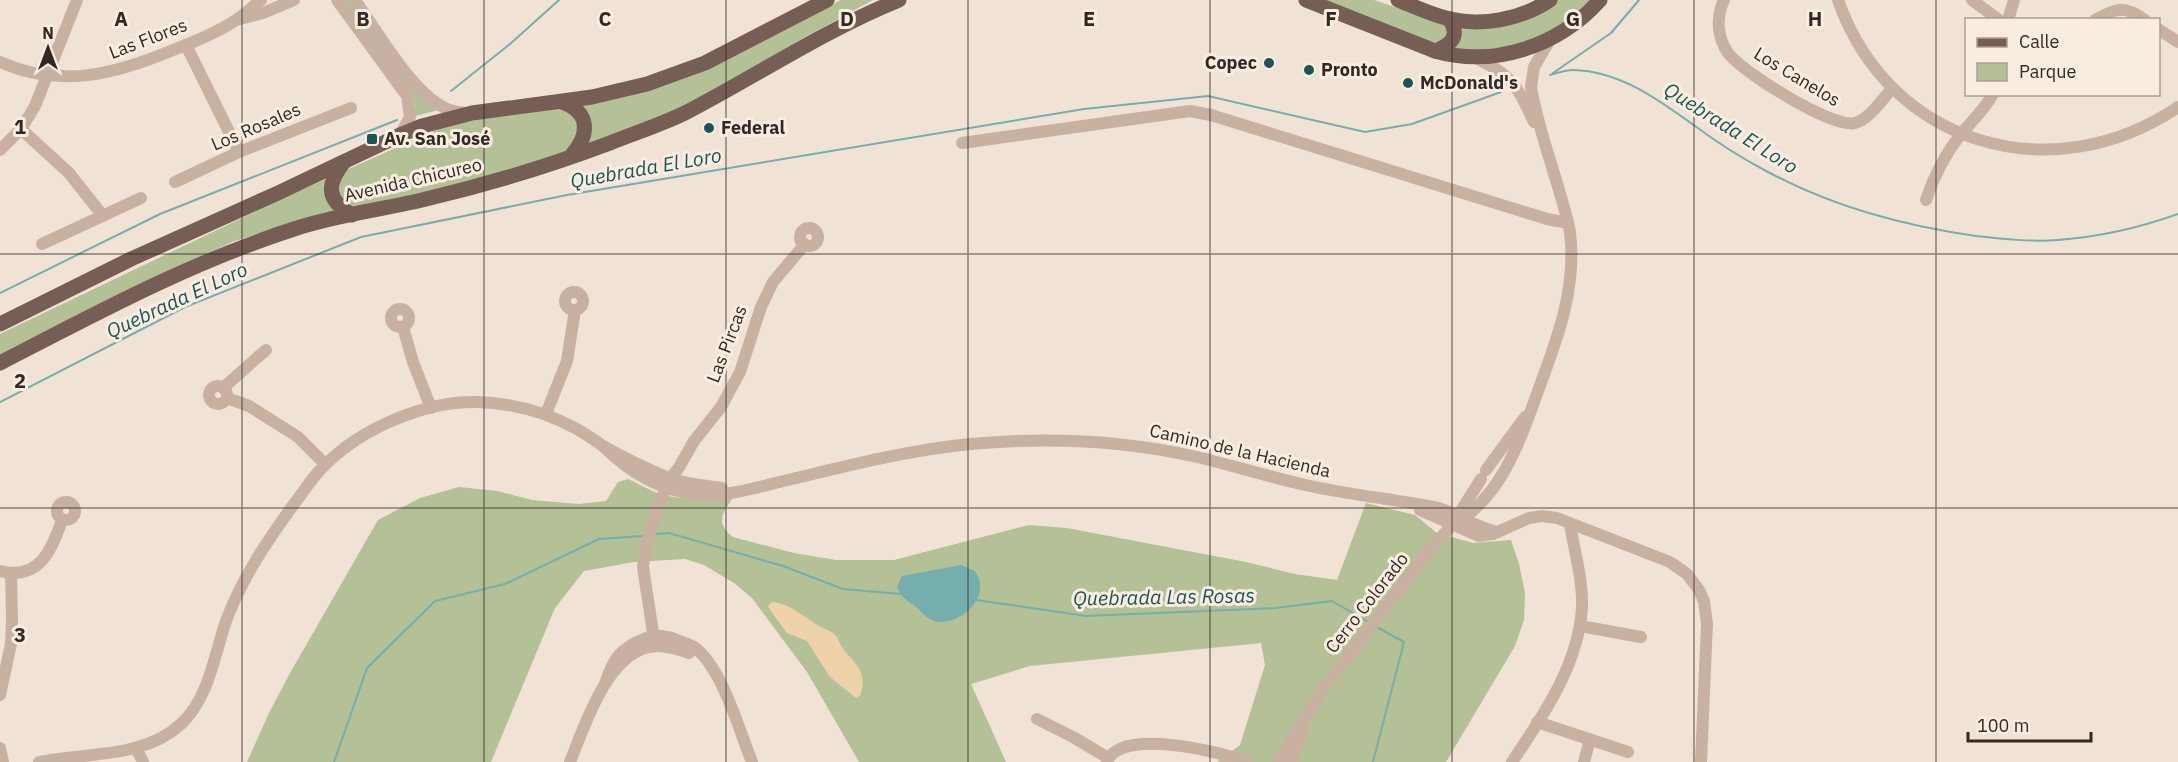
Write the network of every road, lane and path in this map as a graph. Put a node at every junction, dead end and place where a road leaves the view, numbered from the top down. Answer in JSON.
{"nodes":[{"id":1,"x":77,"y":0,"type":"edge"},
{"id":2,"x":261,"y":0,"type":"edge"},
{"id":3,"x":294,"y":0,"type":"edge"},
{"id":4,"x":337,"y":0,"type":"edge"},
{"id":5,"x":355,"y":0,"type":"edge"},
{"id":6,"x":827,"y":0,"type":"edge"},
{"id":7,"x":899,"y":0,"type":"edge"},
{"id":8,"x":1306,"y":0,"type":"edge"},
{"id":9,"x":1398,"y":0,"type":"edge"},
{"id":10,"x":1550,"y":0,"type":"edge"},
{"id":11,"x":1600,"y":0,"type":"edge"},
{"id":12,"x":1724,"y":0,"type":"edge"},
{"id":13,"x":1838,"y":0,"type":"edge"},
{"id":14,"x":1972,"y":0,"type":"edge"},
{"id":15,"x":2014,"y":0,"type":"edge"},
{"id":16,"x":1996,"y":18,"type":"edge"},
{"id":17,"x":2008,"y":18,"type":"edge"},
{"id":18,"x":2098,"y":18,"type":"edge"},
{"id":19,"x":2142,"y":18,"type":"edge"},
{"id":20,"x":1449,"y":19,"type":"junction"},
{"id":21,"x":236,"y":21,"type":"junction"},
{"id":22,"x":2160,"y":30,"type":"edge"},
{"id":23,"x":1551,"y":38,"type":"junction"},
{"id":24,"x":2178,"y":42,"type":"edge"},
{"id":25,"x":186,"y":45,"type":"junction"},
{"id":26,"x":1435,"y":51,"type":"junction"},
{"id":27,"x":1474,"y":57,"type":"junction"},
{"id":28,"x":0,"y":62,"type":"edge"},
{"id":29,"x":48,"y":75,"type":"junction"},
{"id":30,"x":1892,"y":89,"type":"junction"},
{"id":31,"x":1992,"y":96,"type":"edge"},
{"id":32,"x":562,"y":102,"type":"junction"},
{"id":33,"x":2178,"y":107,"type":"edge"},
{"id":34,"x":351,"y":108,"type":"dead end"},
{"id":35,"x":472,"y":113,"type":"junction"},
{"id":36,"x":21,"y":129,"type":"junction"},
{"id":37,"x":1961,"y":133,"type":"junction"},
{"id":38,"x":400,"y":135,"type":"junction"},
{"id":39,"x":962,"y":143,"type":"dead end"},
{"id":40,"x":1547,"y":147,"type":"junction"},
{"id":41,"x":0,"y":150,"type":"edge"},
{"id":42,"x":239,"y":152,"type":"junction"},
{"id":43,"x":572,"y":155,"type":"junction"},
{"id":44,"x":346,"y":159,"type":"junction"},
{"id":45,"x":175,"y":182,"type":"dead end"},
{"id":46,"x":141,"y":198,"type":"dead end"},
{"id":47,"x":1926,"y":200,"type":"dead end"},
{"id":48,"x":352,"y":215,"type":"junction"},
{"id":49,"x":103,"y":216,"type":"junction"},
{"id":50,"x":1568,"y":223,"type":"junction"},
{"id":51,"x":42,"y":244,"type":"dead end"},
{"id":52,"x":805,"y":244,"type":"dead end"},
{"id":53,"x":575,"y":310,"type":"dead end"},
{"id":54,"x":0,"y":324,"type":"edge"},
{"id":55,"x":403,"y":327,"type":"dead end"},
{"id":56,"x":266,"y":350,"type":"dead end"},
{"id":57,"x":0,"y":363,"type":"edge"},
{"id":58,"x":431,"y":408,"type":"junction"},
{"id":59,"x":1532,"y":409,"type":"junction"},
{"id":60,"x":546,"y":414,"type":"junction"},
{"id":61,"x":325,"y":465,"type":"junction"},
{"id":62,"x":1505,"y":468,"type":"junction"},
{"id":63,"x":1487,"y":470,"type":"junction"},
{"id":64,"x":668,"y":483,"type":"junction"},
{"id":65,"x":62,"y":520,"type":"dead end"},
{"id":66,"x":1458,"y":520,"type":"junction"},
{"id":67,"x":1570,"y":524,"type":"junction"},
{"id":68,"x":5,"y":572,"type":"edge"},
{"id":69,"x":1580,"y":626,"type":"junction"},
{"id":70,"x":1641,"y":637,"type":"dead end"},
{"id":71,"x":653,"y":641,"type":"junction"},
{"id":72,"x":0,"y":695,"type":"edge"},
{"id":73,"x":1313,"y":704,"type":"junction"},
{"id":74,"x":1037,"y":719,"type":"dead end"},
{"id":75,"x":1537,"y":722,"type":"junction"},
{"id":76,"x":1590,"y":740,"type":"junction"},
{"id":77,"x":0,"y":748,"type":"edge"},
{"id":78,"x":136,"y":748,"type":"junction"},
{"id":79,"x":1628,"y":752,"type":"dead end"},
{"id":80,"x":1107,"y":760,"type":"edge"},
{"id":81,"x":3,"y":762,"type":"edge"},
{"id":82,"x":39,"y":762,"type":"edge"},
{"id":83,"x":142,"y":762,"type":"edge"},
{"id":84,"x":570,"y":762,"type":"edge"},
{"id":85,"x":752,"y":762,"type":"edge"},
{"id":86,"x":1249,"y":762,"type":"edge"},
{"id":87,"x":1278,"y":762,"type":"edge"},
{"id":88,"x":1291,"y":762,"type":"edge"},
{"id":89,"x":1512,"y":762,"type":"edge"},
{"id":90,"x":1584,"y":762,"type":"edge"},
{"id":91,"x":1701,"y":762,"type":"edge"}],
"edges":[{"from":1,"to":29,"type":"street"},
{"from":2,"to":21,"type":"street","name":"Las Flores"},
{"from":3,"to":21,"type":"street","name":"Las Flores"},
{"from":4,"to":38,"type":"street"},
{"from":5,"to":35,"type":"street"},
{"from":6,"to":32,"type":"main road","name":"Avenida Chicureo"},
{"from":7,"to":43,"type":"main road","name":"Avenida Chicureo"},
{"from":8,"to":26,"type":"main road"},
{"from":9,"to":20,"type":"main road"},
{"from":10,"to":20,"type":"main road"},
{"from":11,"to":23,"type":"main road"},
{"from":12,"to":30,"type":"street","name":"Los Canelos"},
{"from":13,"to":30,"type":"street"},
{"from":14,"to":16,"type":"street"},
{"from":15,"to":17,"type":"street"},
{"from":18,"to":19,"type":"street"},
{"from":20,"to":26,"type":"main road"},
{"from":21,"to":25,"type":"street","name":"Las Flores"},
{"from":22,"to":24,"type":"street"},
{"from":23,"to":27,"type":"main road"},
{"from":23,"to":40,"type":"street","name":"Cerro Colorado"},
{"from":25,"to":29,"type":"street","name":"Las Flores"},
{"from":25,"to":42,"type":"street"},
{"from":26,"to":27,"type":"main road"},
{"from":27,"to":40,"type":"street","name":"Cerro Colorado"},
{"from":28,"to":29,"type":"street","name":"Las Flores"},
{"from":29,"to":36,"type":"street"},
{"from":30,"to":37,"type":"street"},
{"from":31,"to":37,"type":"street"},
{"from":32,"to":35,"type":"main road","name":"Avenida Chicureo"},
{"from":32,"to":43,"type":"main road"},
{"from":33,"to":37,"type":"street"},
{"from":34,"to":42,"type":"street","name":"Los Rosales"},
{"from":35,"to":38,"type":"main road","name":"Avenida Chicureo"},
{"from":36,"to":41,"type":"street"},
{"from":36,"to":49,"type":"street"},
{"from":37,"to":47,"type":"street"},
{"from":38,"to":44,"type":"main road","name":"Avenida Chicureo"},
{"from":39,"to":50,"type":"street"},
{"from":40,"to":50,"type":"street","name":"Cerro Colorado"},
{"from":42,"to":45,"type":"street","name":"Los Rosales"},
{"from":43,"to":48,"type":"main road","name":"Avenida Chicureo"},
{"from":44,"to":48,"type":"main road"},
{"from":44,"to":54,"type":"main road","name":"Avenida Chicureo"},
{"from":46,"to":49,"type":"street"},
{"from":48,"to":57,"type":"main road","name":"Avenida Chicureo"},
{"from":49,"to":51,"type":"street"},
{"from":50,"to":59,"type":"street","name":"Cerro Colorado"},
{"from":52,"to":64,"type":"street","name":"Las Pircas"},
{"from":53,"to":60,"type":"street"},
{"from":55,"to":58,"type":"street"},
{"from":56,"to":61,"type":"street"},
{"from":58,"to":60,"type":"street","name":"Camino de la Hacienda"},
{"from":58,"to":61,"type":"street","name":"Camino de la Hacienda"},
{"from":59,"to":62,"type":"street","name":"Cerro Colorado"},
{"from":59,"to":63,"type":"street","name":"Cerro Colorado"},
{"from":60,"to":64,"type":"street","name":"Camino de la Hacienda"},
{"from":61,"to":78,"type":"street","name":"Camino de la Hacienda"},
{"from":62,"to":63,"type":"street"},
{"from":62,"to":66,"type":"street","name":"Cerro Colorado"},
{"from":63,"to":66,"type":"street","name":"Cerro Colorado"},
{"from":64,"to":66,"type":"street","name":"Camino de la Hacienda"},
{"from":64,"to":71,"type":"street","name":"Las Pircas"},
{"from":65,"to":68,"type":"street"},
{"from":66,"to":67,"type":"street","name":"Camino de la Hacienda"},
{"from":66,"to":73,"type":"street","name":"Cerro Colorado"},
{"from":67,"to":69,"type":"street"},
{"from":67,"to":91,"type":"street","name":"Camino de la Hacienda"},
{"from":68,"to":72,"type":"street"},
{"from":69,"to":70,"type":"street"},
{"from":69,"to":75,"type":"street"},
{"from":71,"to":84,"type":"street"},
{"from":71,"to":85,"type":"street"},
{"from":73,"to":87,"type":"street","name":"Cerro Colorado"},
{"from":73,"to":88,"type":"street","name":"Cerro Colorado"},
{"from":74,"to":80,"type":"street"},
{"from":75,"to":76,"type":"street"},
{"from":75,"to":89,"type":"street"},
{"from":76,"to":79,"type":"street"},
{"from":76,"to":90,"type":"street"},
{"from":77,"to":81,"type":"street"},
{"from":78,"to":82,"type":"street","name":"Camino de la Hacienda"},
{"from":78,"to":83,"type":"street"},
{"from":80,"to":86,"type":"street"}]}
